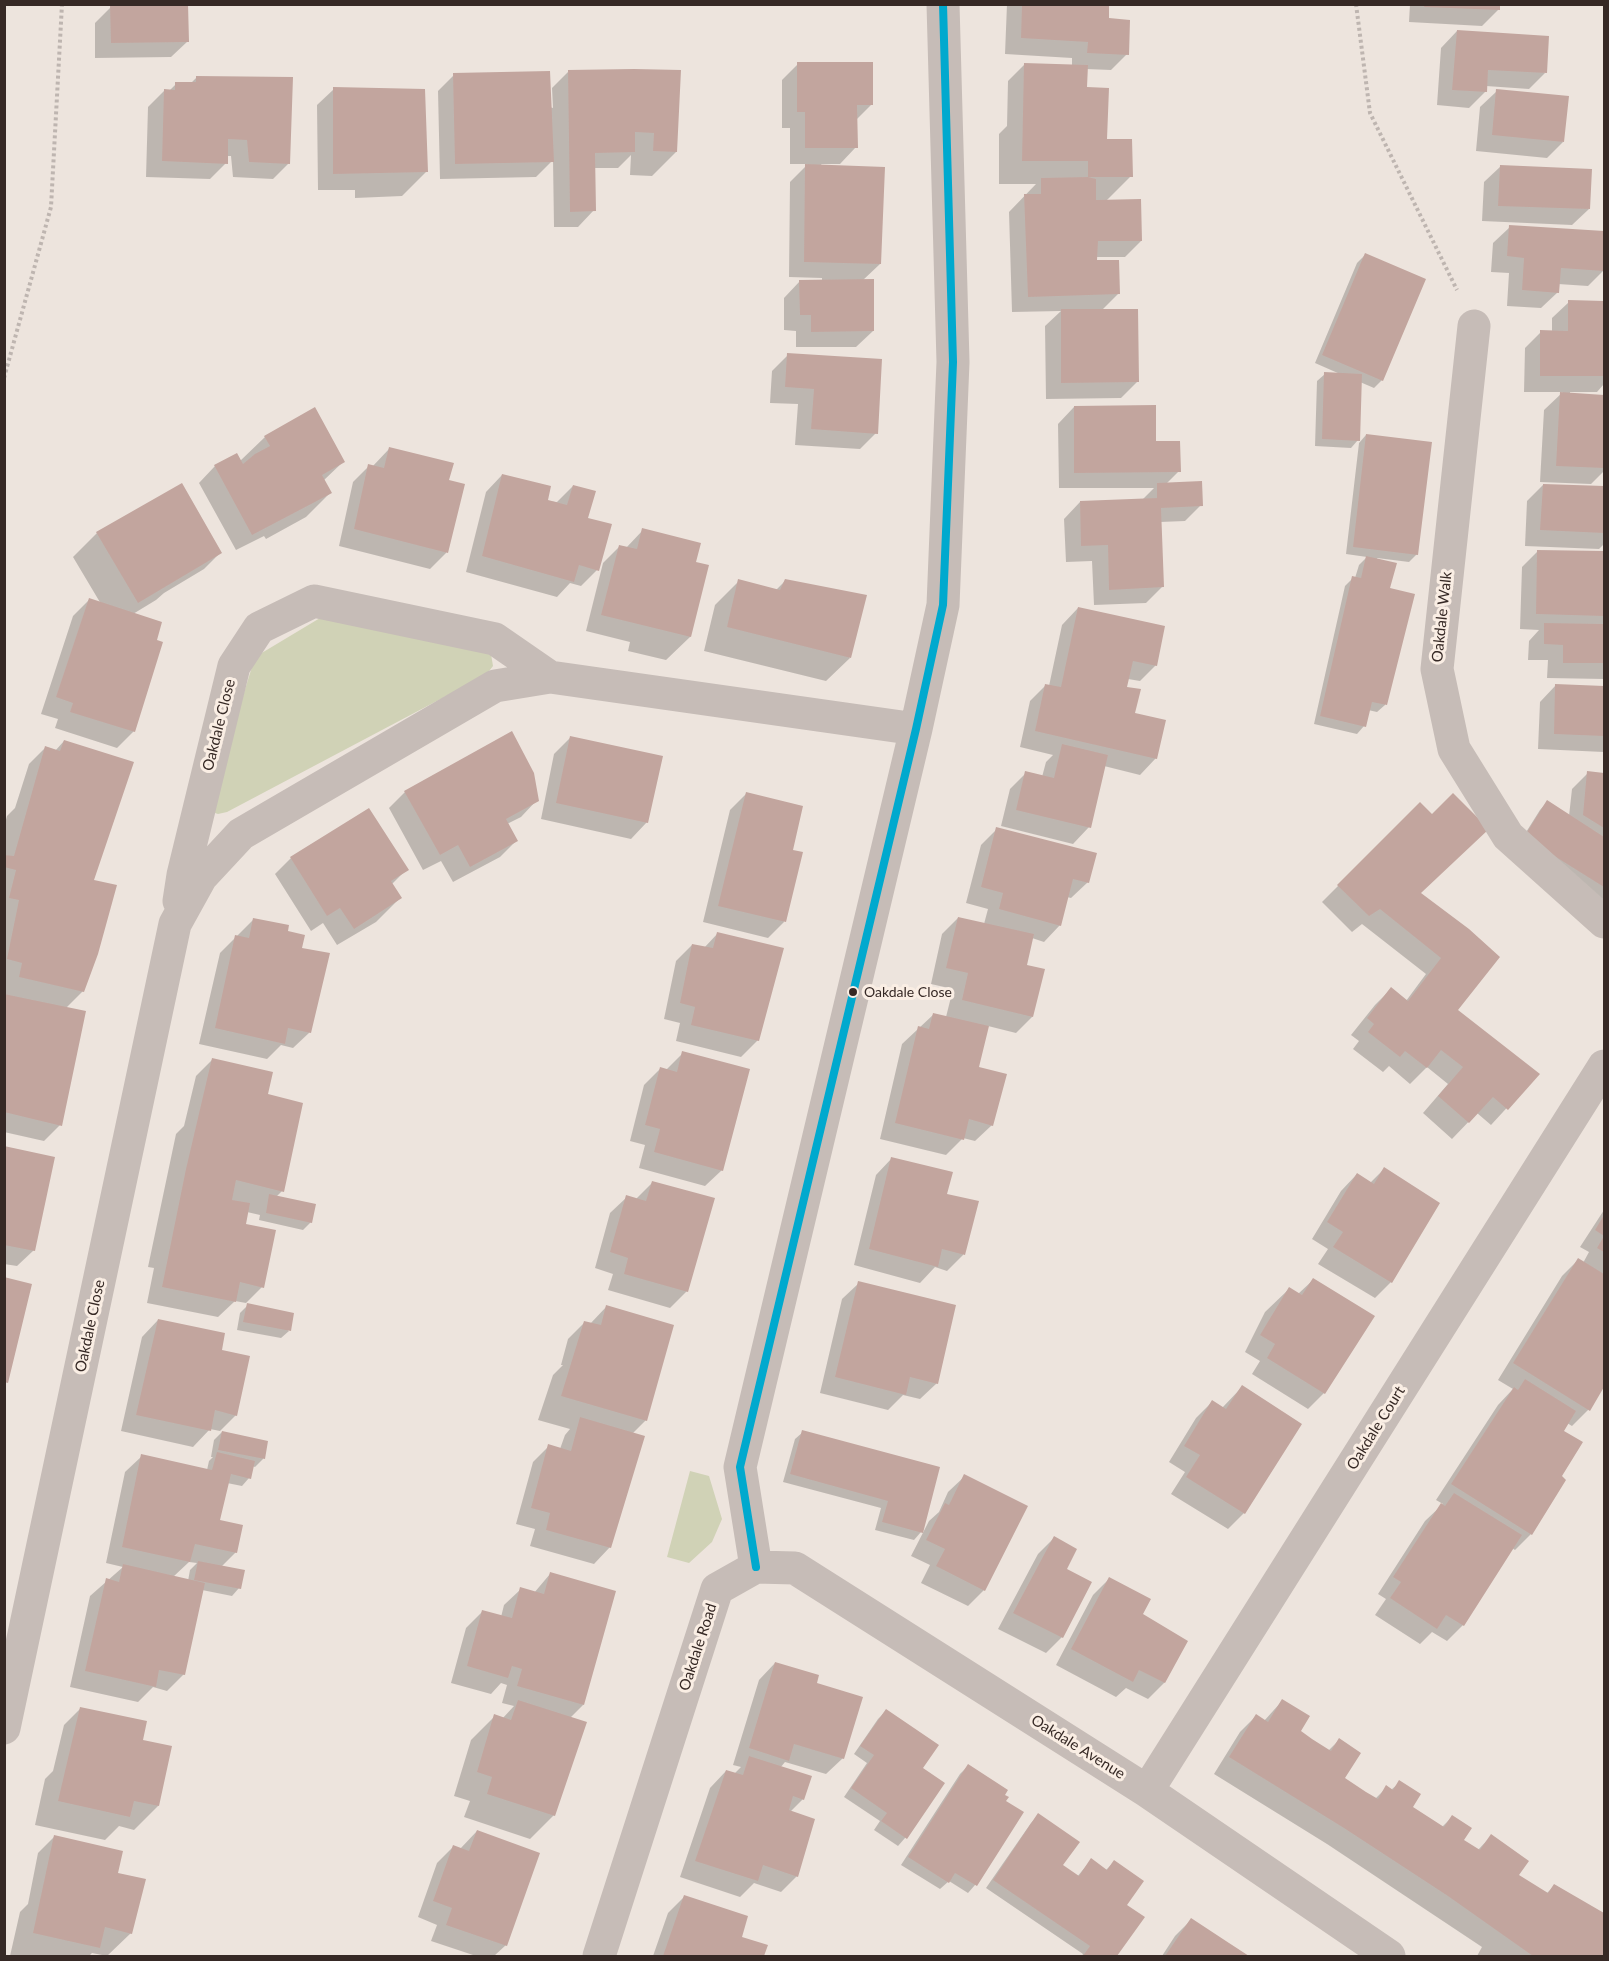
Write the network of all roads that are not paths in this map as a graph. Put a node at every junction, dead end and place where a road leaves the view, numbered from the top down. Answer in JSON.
{"nodes":[{"id":1,"x":943,"y":4,"type":"edge"},
{"id":2,"x":1474,"y":326,"type":"road end"},
{"id":3,"x":550,"y":677,"type":"junction"},
{"id":4,"x":916,"y":729,"type":"junction"},
{"id":5,"x":1605,"y":922,"type":"edge"},
{"id":6,"x":175,"y":924,"type":"junction"},
{"id":7,"x":1605,"y":1066,"type":"edge"},
{"id":8,"x":756,"y":1567,"type":"junction"},
{"id":9,"x":4,"y":1728,"type":"edge"},
{"id":10,"x":1147,"y":1791,"type":"junction"},
{"id":11,"x":599,"y":1956,"type":"edge"},
{"id":12,"x":1389,"y":1956,"type":"edge"}],
"edges":[{"from":1,"to":4,"type":"street"},
{"from":2,"to":5,"type":"street","name":"Oakdale Walk"},
{"from":3,"to":4,"type":"street","name":"Oakdale Close"},
{"from":3,"to":6,"type":"street","name":"Oakdale Close"},
{"from":3,"to":6,"type":"street","name":"Oakdale Close"},
{"from":4,"to":8,"type":"street"},
{"from":6,"to":9,"type":"street","name":"Oakdale Close"},
{"from":7,"to":10,"type":"street","name":"Oakdale Court"},
{"from":8,"to":10,"type":"street","name":"Oakdale Avenue"},
{"from":8,"to":11,"type":"street","name":"Oakdale Road"},
{"from":10,"to":12,"type":"street","name":"Oakdale Avenue"}]}
